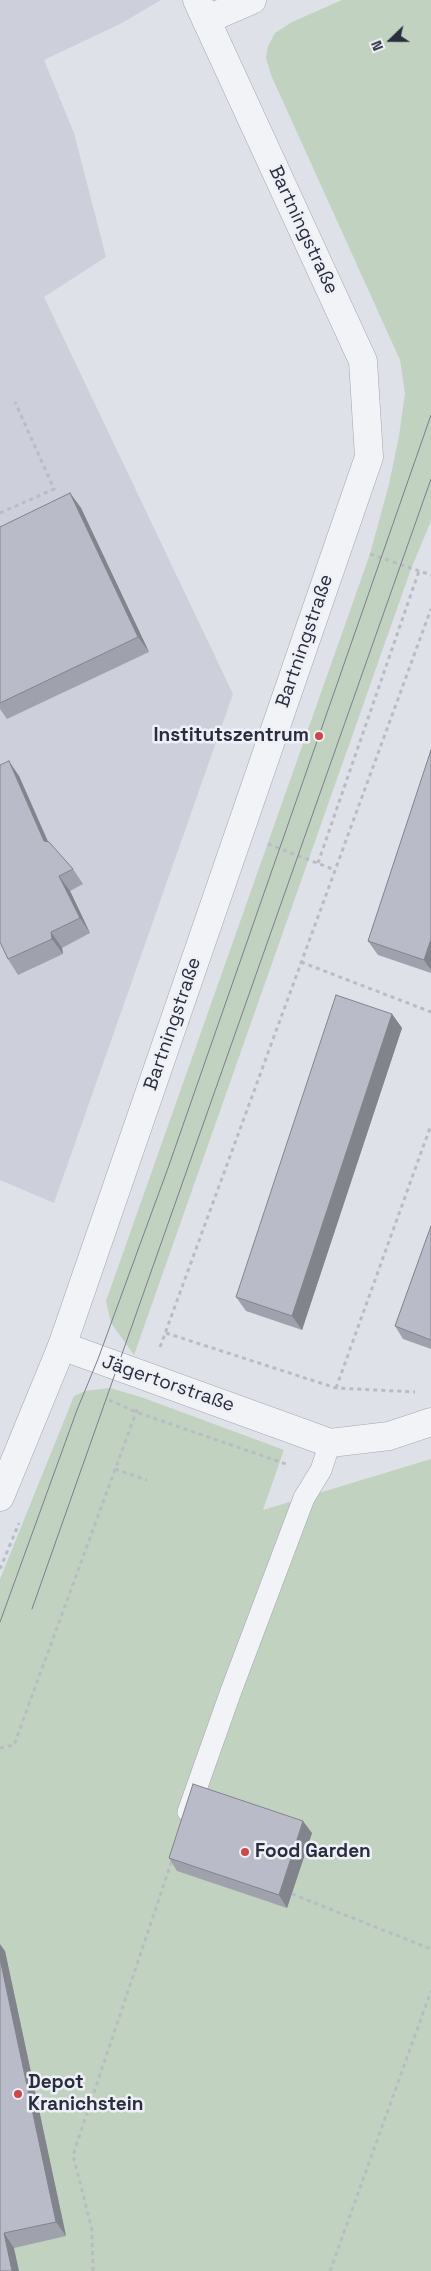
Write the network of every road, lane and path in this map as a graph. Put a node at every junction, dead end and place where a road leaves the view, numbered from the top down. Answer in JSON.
{"nodes":[{"id":1,"x":252,"y":0,"type":"edge"},
{"id":2,"x":202,"y":10,"type":"edge"},
{"id":3,"x":15,"y":402,"type":"dead end"},
{"id":4,"x":0,"y":513,"type":"edge"},
{"id":5,"x":365,"y":552,"type":"dead end"},
{"id":6,"x":419,"y":571,"type":"junction"},
{"id":7,"x":431,"y":575,"type":"edge"},
{"id":8,"x":431,"y":608,"type":"edge"},
{"id":9,"x":430,"y":614,"type":"edge"},
{"id":10,"x":268,"y":836,"type":"dead end"},
{"id":11,"x":318,"y":863,"type":"junction"},
{"id":12,"x":335,"y":870,"type":"junction"},
{"id":13,"x":301,"y":962,"type":"junction"},
{"id":14,"x":431,"y":1012,"type":"edge"},
{"id":15,"x":431,"y":1125,"type":"edge"},
{"id":16,"x":166,"y":1333,"type":"junction"},
{"id":17,"x":62,"y":1346,"type":"junction"},
{"id":18,"x":149,"y":1378,"type":"junction"},
{"id":19,"x":336,"y":1388,"type":"junction"},
{"id":20,"x":422,"y":1392,"type":"dead end"},
{"id":21,"x":106,"y":1399,"type":"dead end"},
{"id":22,"x":136,"y":1412,"type":"junction"},
{"id":23,"x":431,"y":1422,"type":"edge"},
{"id":24,"x":330,"y":1443,"type":"junction"},
{"id":25,"x":115,"y":1469,"type":"junction"},
{"id":26,"x":321,"y":1470,"type":"junction"},
{"id":27,"x":147,"y":1480,"type":"dead end"},
{"id":28,"x":0,"y":1497,"type":"edge"},
{"id":29,"x":21,"y":1519,"type":"dead end"},
{"id":30,"x":1,"y":1562,"type":"edge"},
{"id":31,"x":0,"y":1569,"type":"edge"},
{"id":32,"x":0,"y":1748,"type":"edge"},
{"id":33,"x":186,"y":1817,"type":"joint"},
{"id":34,"x":292,"y":1894,"type":"dead end"},
{"id":35,"x":431,"y":1949,"type":"edge"},
{"id":36,"x":431,"y":1991,"type":"edge"},
{"id":37,"x":93,"y":2271,"type":"edge"},
{"id":38,"x":330,"y":2271,"type":"edge"}],
"edges":[{"from":1,"to":2,"type":"street","name":"Bartningstraße"},
{"from":2,"to":17,"type":"street","name":"Bartningstraße"},
{"from":3,"to":4,"type":"path"},
{"from":5,"to":6,"type":"path"},
{"from":6,"to":7,"type":"path"},
{"from":6,"to":11,"type":"path"},
{"from":8,"to":9,"type":"path"},
{"from":9,"to":12,"type":"path"},
{"from":10,"to":11,"type":"path"},
{"from":11,"to":12,"type":"path"},
{"from":12,"to":13,"type":"path"},
{"from":13,"to":14,"type":"path"},
{"from":13,"to":16,"type":"path"},
{"from":15,"to":19,"type":"path"},
{"from":16,"to":18,"type":"path"},
{"from":16,"to":19,"type":"path"},
{"from":17,"to":18,"type":"street","name":"Jägertorstraße"},
{"from":17,"to":28,"type":"street"},
{"from":18,"to":22,"type":"path"},
{"from":18,"to":24,"type":"street","name":"Jägertorstraße"},
{"from":19,"to":20,"type":"path"},
{"from":21,"to":22,"type":"path"},
{"from":22,"to":25,"type":"path"},
{"from":22,"to":26,"type":"path"},
{"from":23,"to":24,"type":"street","name":"Jägertorstraße"},
{"from":24,"to":26,"type":"lane"},
{"from":25,"to":27,"type":"path"},
{"from":25,"to":32,"type":"path"},
{"from":26,"to":33,"type":"lane"},
{"from":29,"to":30,"type":"path"},
{"from":30,"to":31,"type":"path"},
{"from":33,"to":37,"type":"path"},
{"from":34,"to":35,"type":"path"},
{"from":36,"to":38,"type":"path"}]}
